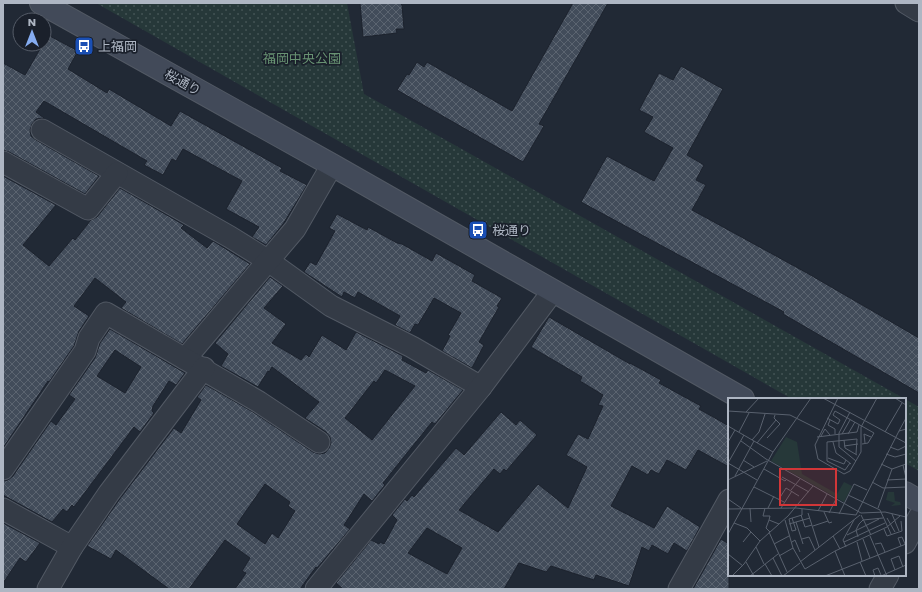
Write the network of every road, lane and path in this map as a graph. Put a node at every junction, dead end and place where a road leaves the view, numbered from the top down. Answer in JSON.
{"nodes":[{"id":1,"x":41,"y":3,"type":"edge"},
{"id":2,"x":906,"y":3,"type":"edge"},
{"id":3,"x":919,"y":11,"type":"edge"},
{"id":4,"x":42,"y":130,"type":"dead end"},
{"id":5,"x":3,"y":162,"type":"edge"},
{"id":6,"x":332,"y":165,"type":"junction"},
{"id":7,"x":117,"y":173,"type":"junction"},
{"id":8,"x":267,"y":260,"type":"junction"},
{"id":9,"x":553,"y":291,"type":"junction"},
{"id":10,"x":186,"y":359,"type":"junction"},
{"id":11,"x":204,"y":368,"type":"junction"},
{"id":12,"x":481,"y":387,"type":"junction"},
{"id":13,"x":740,"y":398,"type":"edge"},
{"id":14,"x":319,"y":442,"type":"dead end"},
{"id":15,"x":3,"y":469,"type":"edge"},
{"id":16,"x":906,"y":494,"type":"edge"},
{"id":17,"x":919,"y":501,"type":"edge"},
{"id":18,"x":728,"y":502,"type":"edge"},
{"id":19,"x":3,"y":509,"type":"edge"},
{"id":20,"x":919,"y":517,"type":"edge"},
{"id":21,"x":906,"y":541,"type":"edge"},
{"id":22,"x":72,"y":547,"type":"junction"},
{"id":23,"x":887,"y":576,"type":"edge"},
{"id":24,"x":48,"y":589,"type":"edge"},
{"id":25,"x":316,"y":589,"type":"edge"},
{"id":26,"x":679,"y":589,"type":"edge"},
{"id":27,"x":880,"y":589,"type":"edge"}],
"edges":[{"from":1,"to":6,"type":"street","name":"桜通り"},
{"from":2,"to":3,"type":"street"},
{"from":4,"to":7,"type":"street"},
{"from":5,"to":7,"type":"street"},
{"from":6,"to":8,"type":"street"},
{"from":6,"to":9,"type":"street","name":"桜通り"},
{"from":7,"to":8,"type":"street"},
{"from":8,"to":10,"type":"street"},
{"from":8,"to":12,"type":"street"},
{"from":9,"to":12,"type":"street"},
{"from":9,"to":13,"type":"street","name":"桜通り"},
{"from":10,"to":11,"type":"street"},
{"from":10,"to":15,"type":"street"},
{"from":11,"to":14,"type":"street"},
{"from":11,"to":22,"type":"street"},
{"from":12,"to":25,"type":"street"},
{"from":16,"to":17,"type":"street"},
{"from":18,"to":26,"type":"street"},
{"from":19,"to":22,"type":"street"},
{"from":20,"to":21,"type":"street"},
{"from":22,"to":24,"type":"street"},
{"from":23,"to":27,"type":"street"}]}
